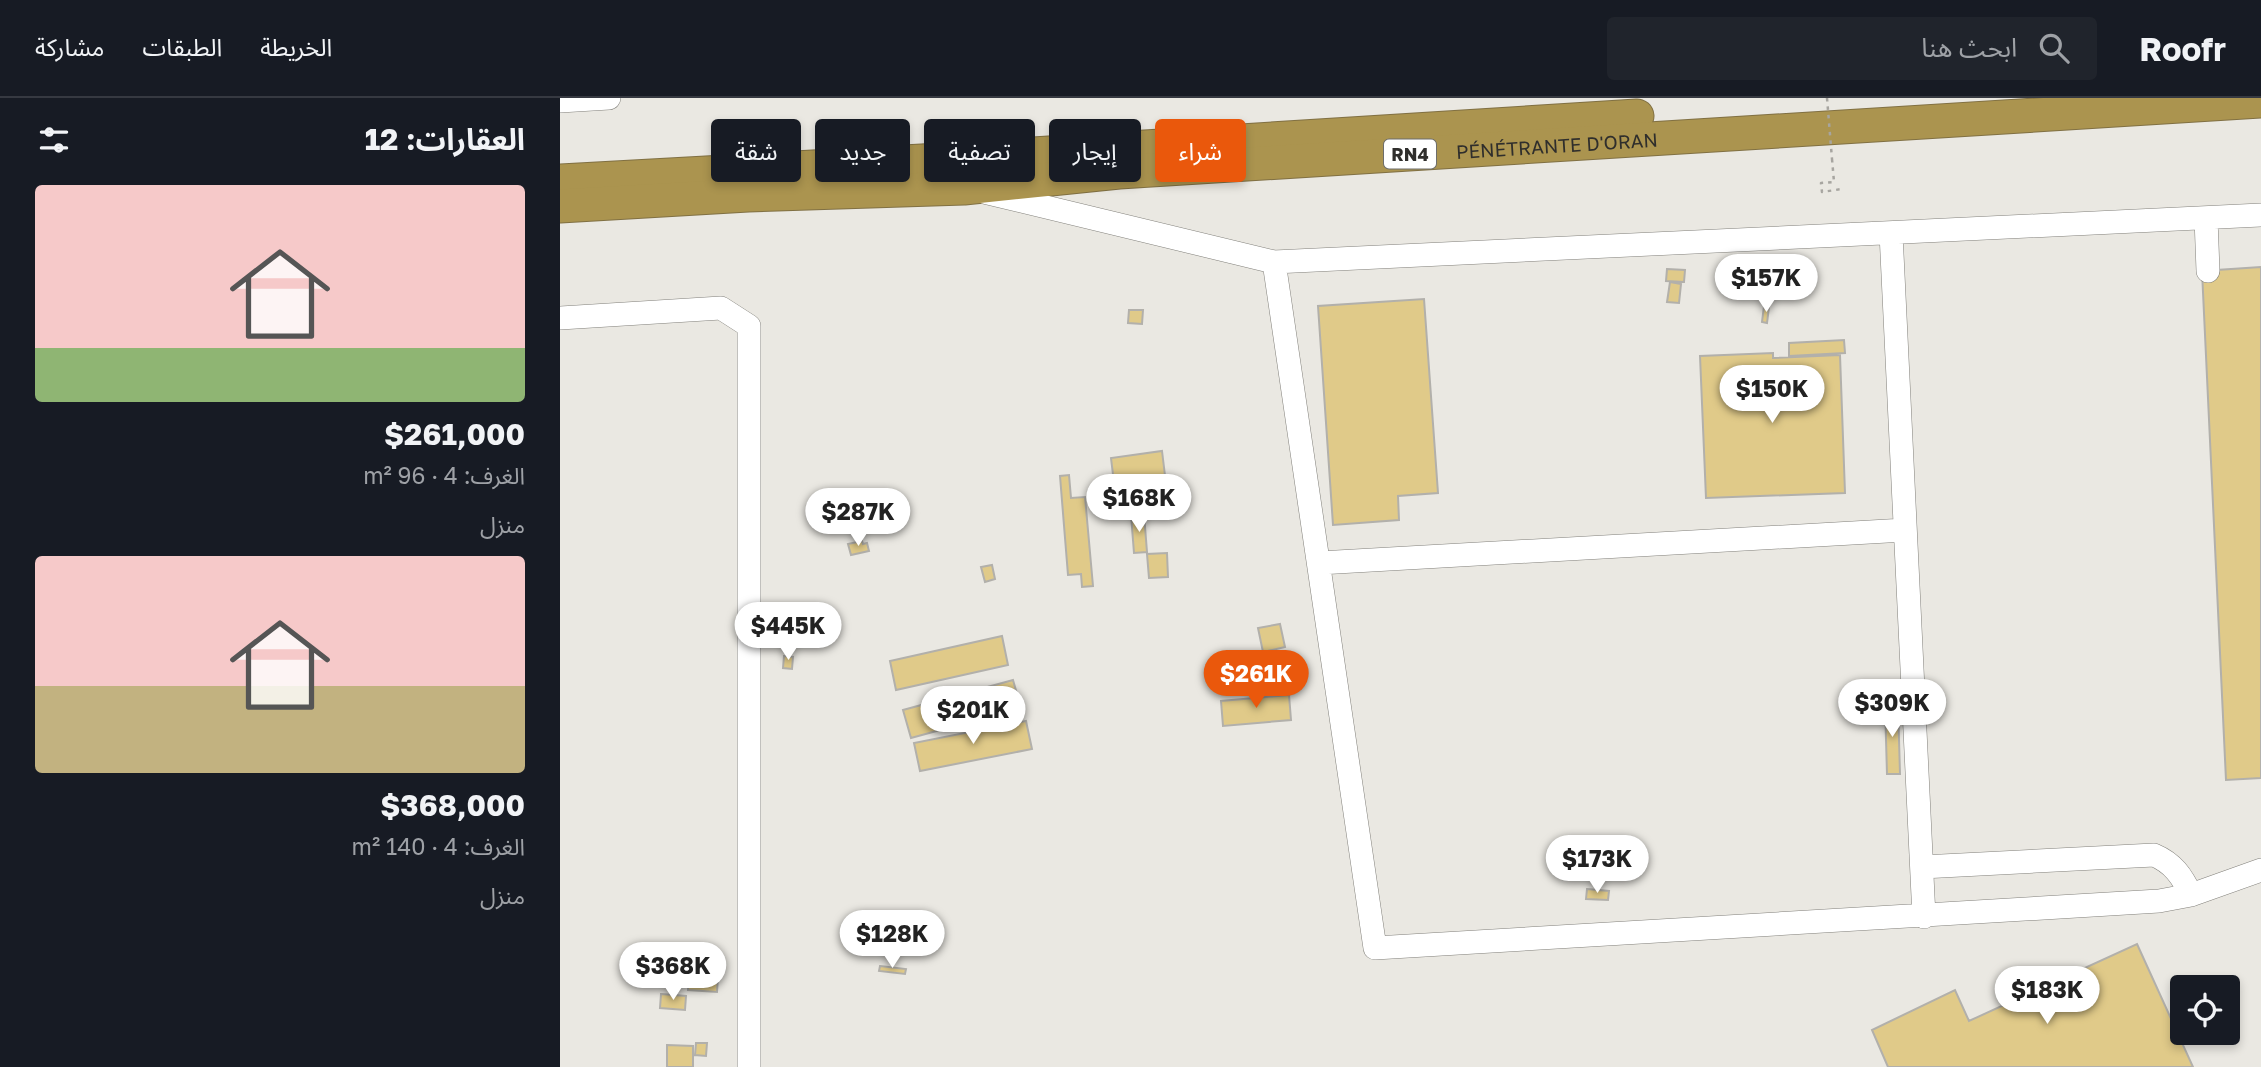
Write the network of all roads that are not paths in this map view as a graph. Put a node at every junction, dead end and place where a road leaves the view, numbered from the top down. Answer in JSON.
{"nodes":[{"id":1,"x":609,"y":98,"type":"edge"},
{"id":2,"x":1923,"y":98,"type":"edge"},
{"id":3,"x":560,"y":101,"type":"edge"},
{"id":4,"x":2261,"y":101,"type":"edge"},
{"id":5,"x":560,"y":181,"type":"edge"},
{"id":6,"x":964,"y":188,"type":"junction"},
{"id":7,"x":560,"y":206,"type":"edge"},
{"id":8,"x":2261,"y":215,"type":"edge"},
{"id":9,"x":2206,"y":218,"type":"junction"},
{"id":10,"x":1891,"y":233,"type":"junction"},
{"id":11,"x":1274,"y":262,"type":"junction"},
{"id":12,"x":2208,"y":271,"type":"dead end"},
{"id":13,"x":560,"y":318,"type":"edge"},
{"id":14,"x":1905,"y":530,"type":"junction"},
{"id":15,"x":1318,"y":563,"type":"junction"},
{"id":16,"x":1922,"y":867,"type":"junction"},
{"id":17,"x":2261,"y":870,"type":"edge"},
{"id":18,"x":2191,"y":895,"type":"junction"},
{"id":19,"x":1924,"y":916,"type":"junction"},
{"id":20,"x":749,"y":1067,"type":"edge"}],
"edges":[{"from":1,"to":3,"type":"street"},
{"from":2,"to":5,"type":"highway","name":"PÉNÉTRANTE D'ORAN","number":"RN4"},
{"from":4,"to":6,"type":"highway","name":"PÉNÉTRANTE D'ORAN","number":"RN4"},
{"from":6,"to":7,"type":"highway","name":"PÉNÉTRANTE D'ORAN","number":"RN4"},
{"from":6,"to":11,"type":"street"},
{"from":8,"to":9,"type":"street"},
{"from":9,"to":10,"type":"street"},
{"from":9,"to":12,"type":"street"},
{"from":10,"to":11,"type":"street"},
{"from":10,"to":14,"type":"street"},
{"from":11,"to":15,"type":"street"},
{"from":13,"to":20,"type":"street"},
{"from":14,"to":15,"type":"street"},
{"from":14,"to":16,"type":"street"},
{"from":15,"to":19,"type":"street"},
{"from":16,"to":18,"type":"street"},
{"from":16,"to":19,"type":"street"},
{"from":17,"to":18,"type":"street"},
{"from":18,"to":19,"type":"street"}]}
